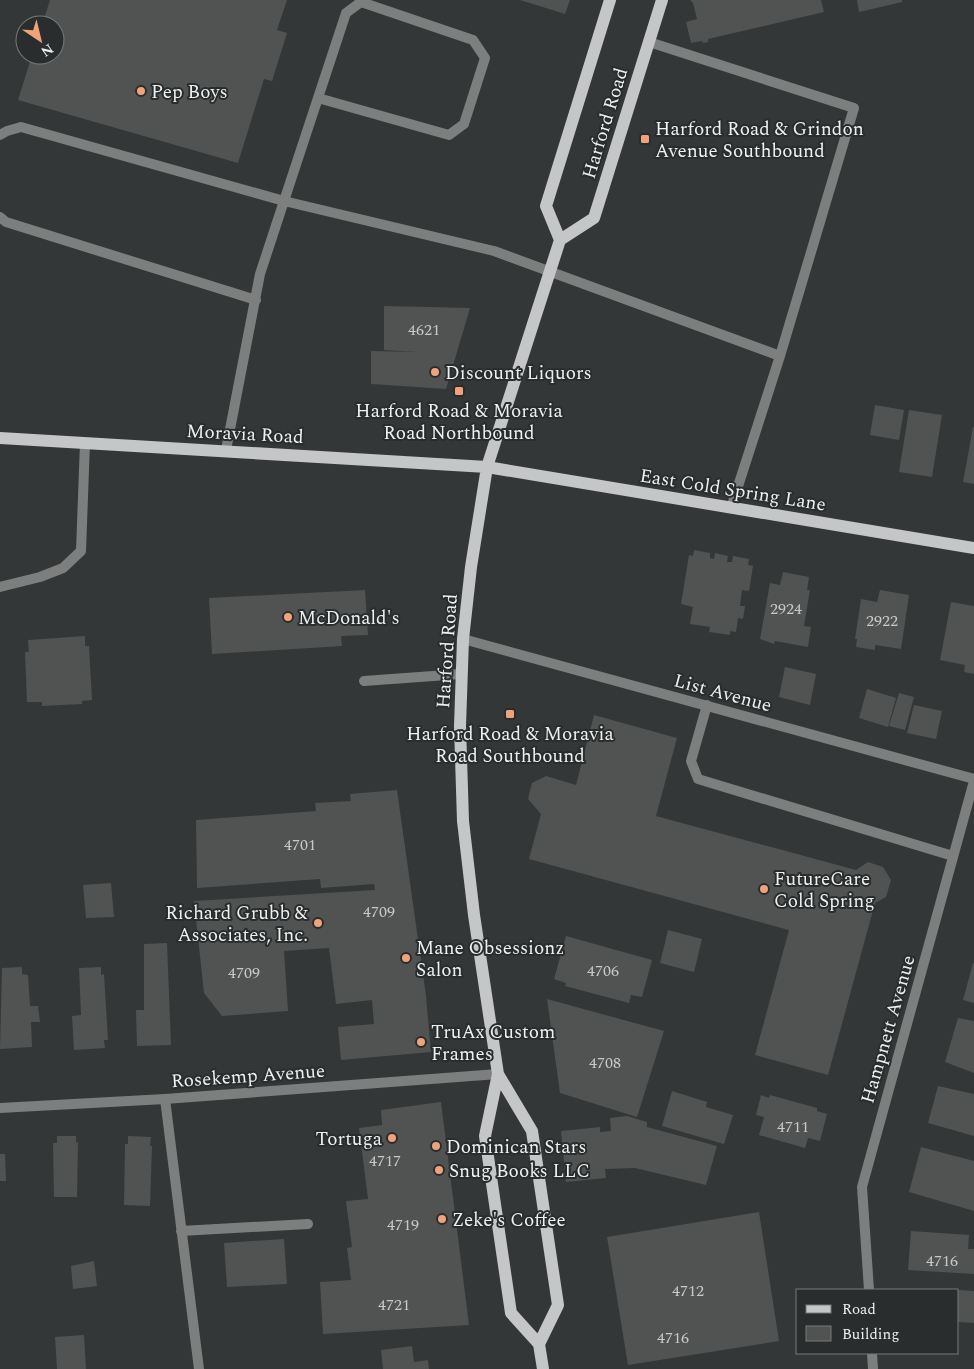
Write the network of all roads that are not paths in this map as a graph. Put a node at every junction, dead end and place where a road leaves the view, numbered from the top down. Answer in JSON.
{"nodes":[{"id":1,"x":610,"y":0,"type":"edge"},
{"id":2,"x":662,"y":0,"type":"edge"},
{"id":3,"x":649,"y":42,"type":"junction"},
{"id":4,"x":318,"y":98,"type":"junction"},
{"id":5,"x":0,"y":135,"type":"edge"},
{"id":6,"x":284,"y":201,"type":"junction"},
{"id":7,"x":0,"y":217,"type":"edge"},
{"id":8,"x":560,"y":240,"type":"junction"},
{"id":9,"x":550,"y":271,"type":"junction"},
{"id":10,"x":256,"y":300,"type":"junction"},
{"id":11,"x":780,"y":356,"type":"junction"},
{"id":12,"x":0,"y":438,"type":"edge"},
{"id":13,"x":85,"y":443,"type":"junction"},
{"id":14,"x":226,"y":450,"type":"junction"},
{"id":15,"x":487,"y":468,"type":"junction"},
{"id":16,"x":731,"y":508,"type":"junction"},
{"id":17,"x":974,"y":548,"type":"edge"},
{"id":18,"x":0,"y":588,"type":"edge"},
{"id":19,"x":463,"y":638,"type":"junction"},
{"id":20,"x":461,"y":674,"type":"junction"},
{"id":21,"x":364,"y":681,"type":"dead end"},
{"id":22,"x":707,"y":705,"type":"junction"},
{"id":23,"x":974,"y":780,"type":"edge"},
{"id":24,"x":953,"y":856,"type":"junction"},
{"id":25,"x":498,"y":1074,"type":"junction"},
{"id":26,"x":166,"y":1099,"type":"junction"},
{"id":27,"x":0,"y":1108,"type":"edge"},
{"id":28,"x":308,"y":1224,"type":"dead end"},
{"id":29,"x":181,"y":1231,"type":"junction"},
{"id":30,"x":870,"y":1289,"type":"edge"},
{"id":31,"x":539,"y":1344,"type":"junction"},
{"id":32,"x":872,"y":1354,"type":"edge"},
{"id":33,"x":199,"y":1369,"type":"edge"},
{"id":34,"x":543,"y":1369,"type":"edge"},
{"id":35,"x":873,"y":1369,"type":"edge"}],
"edges":[{"from":1,"to":8,"type":"main road","name":"Harford Road"},
{"from":2,"to":3,"type":"main road","name":"Harford Road"},
{"from":3,"to":8,"type":"main road","name":"Harford Road"},
{"from":3,"to":11,"type":"street"},
{"from":4,"to":4,"type":"street"},
{"from":4,"to":6,"type":"street"},
{"from":5,"to":6,"type":"street"},
{"from":6,"to":9,"type":"street"},
{"from":6,"to":10,"type":"street"},
{"from":7,"to":10,"type":"street"},
{"from":8,"to":9,"type":"main road","name":"Harford Road"},
{"from":9,"to":11,"type":"street"},
{"from":9,"to":15,"type":"main road","name":"Harford Road"},
{"from":10,"to":14,"type":"street"},
{"from":11,"to":16,"type":"street"},
{"from":12,"to":13,"type":"main road","name":"Moravia Road"},
{"from":13,"to":14,"type":"main road","name":"Moravia Road"},
{"from":13,"to":18,"type":"street"},
{"from":14,"to":15,"type":"main road","name":"Moravia Road"},
{"from":15,"to":16,"type":"main road","name":"East Cold Spring Lane"},
{"from":15,"to":19,"type":"main road","name":"Harford Road"},
{"from":16,"to":17,"type":"main road","name":"East Cold Spring Lane"},
{"from":19,"to":20,"type":"main road","name":"Harford Road"},
{"from":19,"to":22,"type":"street","name":"List Avenue"},
{"from":20,"to":21,"type":"street"},
{"from":20,"to":25,"type":"main road","name":"Harford Road"},
{"from":22,"to":23,"type":"street","name":"List Avenue"},
{"from":22,"to":24,"type":"street"},
{"from":23,"to":24,"type":"street","name":"Hampnett Avenue"},
{"from":24,"to":30,"type":"street","name":"Hampnett Avenue"},
{"from":25,"to":26,"type":"street","name":"Rosekemp Avenue"},
{"from":25,"to":31,"type":"main road","name":"Harford Road"},
{"from":25,"to":31,"type":"main road","name":"Harford Road"},
{"from":26,"to":27,"type":"street","name":"Rosekemp Avenue"},
{"from":26,"to":29,"type":"street"},
{"from":28,"to":29,"type":"street"},
{"from":29,"to":33,"type":"street"},
{"from":31,"to":34,"type":"main road"},
{"from":32,"to":35,"type":"street"}]}
